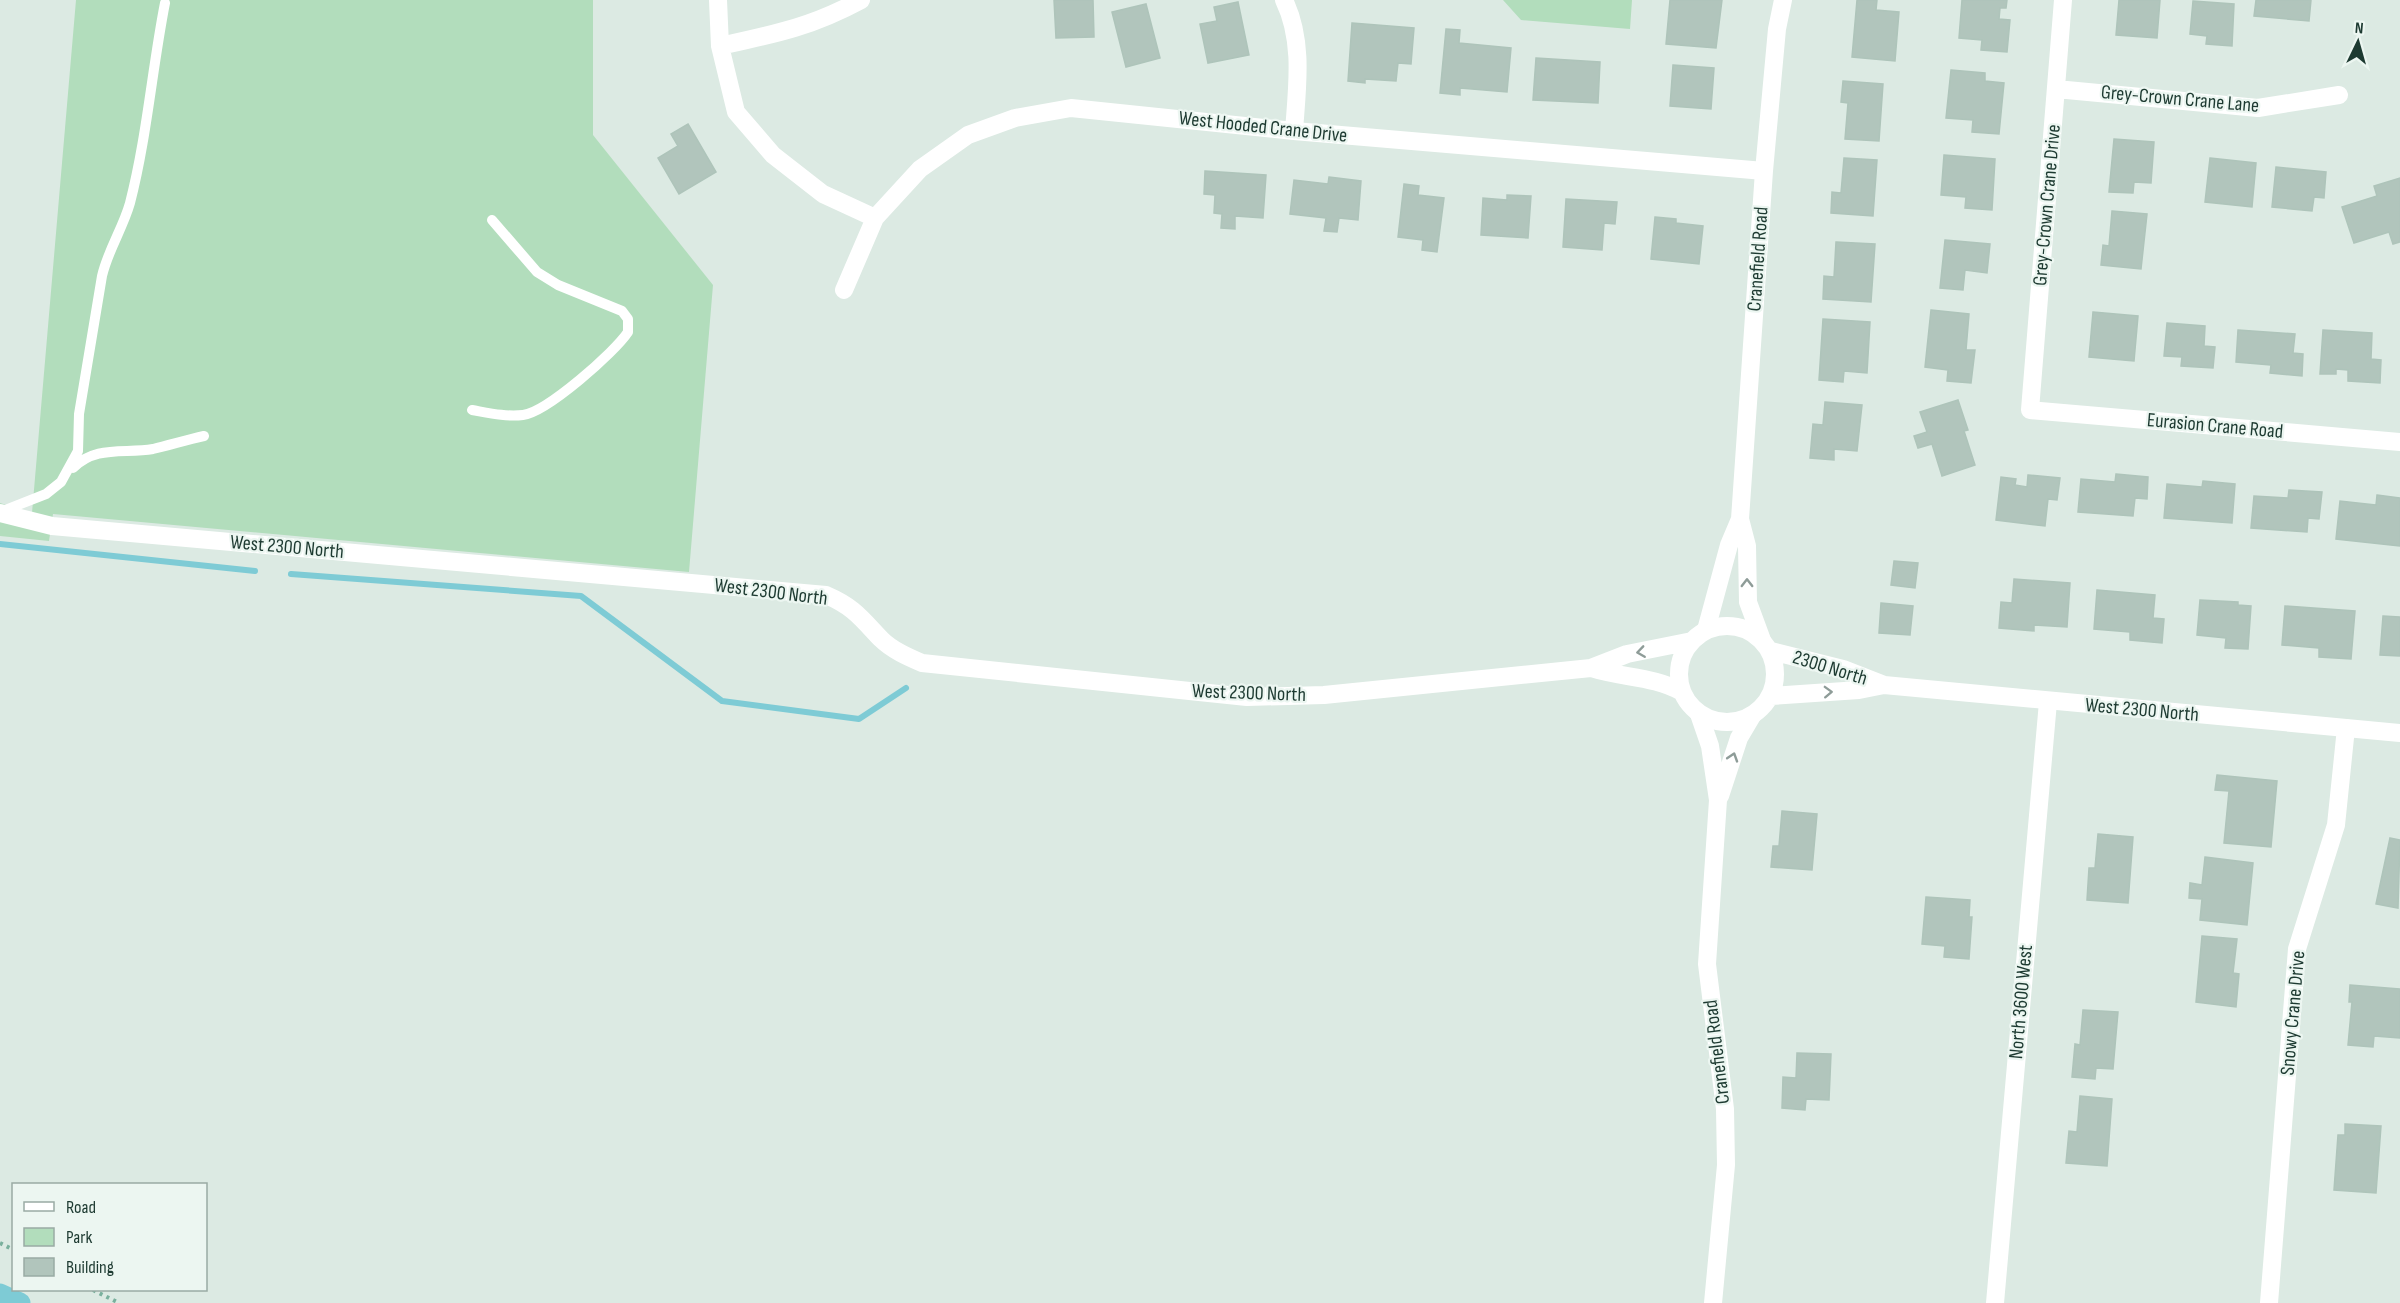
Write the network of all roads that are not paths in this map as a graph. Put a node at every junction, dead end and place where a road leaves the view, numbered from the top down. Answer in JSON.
{"nodes":[{"id":1,"x":718,"y":0,"type":"edge"},
{"id":2,"x":861,"y":0,"type":"edge"},
{"id":3,"x":1284,"y":0,"type":"edge"},
{"id":4,"x":1783,"y":0,"type":"edge"},
{"id":5,"x":2064,"y":0,"type":"edge"},
{"id":6,"x":165,"y":3,"type":"dead end"},
{"id":7,"x":720,"y":46,"type":"junction"},
{"id":8,"x":2056,"y":89,"type":"junction"},
{"id":9,"x":2339,"y":95,"type":"dead end"},
{"id":10,"x":1294,"y":131,"type":"junction"},
{"id":11,"x":1764,"y":171,"type":"junction"},
{"id":12,"x":875,"y":218,"type":"junction"},
{"id":13,"x":492,"y":220,"type":"dead end"},
{"id":14,"x":844,"y":290,"type":"dead end"},
{"id":15,"x":472,"y":410,"type":"dead end"},
{"id":16,"x":2030,"y":410,"type":"joint"},
{"id":17,"x":204,"y":436,"type":"dead end"},
{"id":18,"x":2400,"y":442,"type":"edge"},
{"id":19,"x":68,"y":472,"type":"junction"},
{"id":20,"x":0,"y":513,"type":"edge"},
{"id":21,"x":1740,"y":519,"type":"junction"},
{"id":22,"x":1706,"y":630,"type":"junction"},
{"id":23,"x":1692,"y":641,"type":"junction"},
{"id":24,"x":1766,"y":645,"type":"junction"},
{"id":25,"x":1591,"y":668,"type":"junction"},
{"id":26,"x":1884,"y":685,"type":"junction"},
{"id":27,"x":1682,"y":692,"type":"junction"},
{"id":28,"x":1771,"y":696,"type":"junction"},
{"id":29,"x":2048,"y":702,"type":"junction"},
{"id":30,"x":1699,"y":714,"type":"junction"},
{"id":31,"x":1752,"y":716,"type":"junction"},
{"id":32,"x":2346,"y":728,"type":"junction"},
{"id":33,"x":2400,"y":733,"type":"edge"},
{"id":34,"x":1718,"y":800,"type":"junction"},
{"id":35,"x":1713,"y":1303,"type":"edge"},
{"id":36,"x":1995,"y":1303,"type":"edge"},
{"id":37,"x":2269,"y":1303,"type":"edge"}],
"edges":[{"from":1,"to":7,"type":"street"},
{"from":2,"to":7,"type":"street"},
{"from":3,"to":10,"type":"street"},
{"from":4,"to":11,"type":"street","name":"Cranefield Road"},
{"from":5,"to":8,"type":"street","name":"Grey-Crown Crane Drive"},
{"from":6,"to":19,"type":"lane"},
{"from":7,"to":12,"type":"street"},
{"from":8,"to":9,"type":"street","name":"Grey-Crown Crane Lane"},
{"from":8,"to":16,"type":"street","name":"Grey-Crown Crane Drive"},
{"from":10,"to":11,"type":"street","name":"West Hooded Crane Drive"},
{"from":10,"to":12,"type":"street","name":"West Hooded Crane Drive"},
{"from":11,"to":21,"type":"street","name":"Cranefield Road"},
{"from":12,"to":14,"type":"street","name":"West Hooded Crane Drive"},
{"from":13,"to":15,"type":"lane"},
{"from":16,"to":18,"type":"street","name":"Eurasion Crane Road"},
{"from":17,"to":19,"type":"lane"},
{"from":19,"to":20,"type":"lane"},
{"from":20,"to":25,"type":"street","name":"West 2300 North"},
{"from":21,"to":22,"type":"street","name":"Cranefield Road"},
{"from":24,"to":21,"type":"street","name":"Cranefield Road","one_way":true},
{"from":22,"to":23,"type":"street"},
{"from":22,"to":24,"type":"street"},
{"from":23,"to":25,"type":"street","one_way":true},
{"from":23,"to":27,"type":"street"},
{"from":24,"to":26,"type":"street","name":"2300 North"},
{"from":24,"to":28,"type":"street"},
{"from":25,"to":27,"type":"street"},
{"from":28,"to":26,"type":"street","name":"2300 North","one_way":true},
{"from":26,"to":29,"type":"street","name":"West 2300 North"},
{"from":27,"to":30,"type":"street"},
{"from":28,"to":31,"type":"street"},
{"from":29,"to":32,"type":"street","name":"West 2300 North"},
{"from":29,"to":36,"type":"street","name":"North 3600 West"},
{"from":30,"to":31,"type":"street"},
{"from":30,"to":34,"type":"street","name":"Cranefield Road"},
{"from":34,"to":31,"type":"street","name":"Cranefield Road","one_way":true},
{"from":32,"to":33,"type":"street","name":"West 2300 North"},
{"from":32,"to":37,"type":"street","name":"Snowy Crane Drive"},
{"from":34,"to":35,"type":"street","name":"Cranefield Road"}]}
